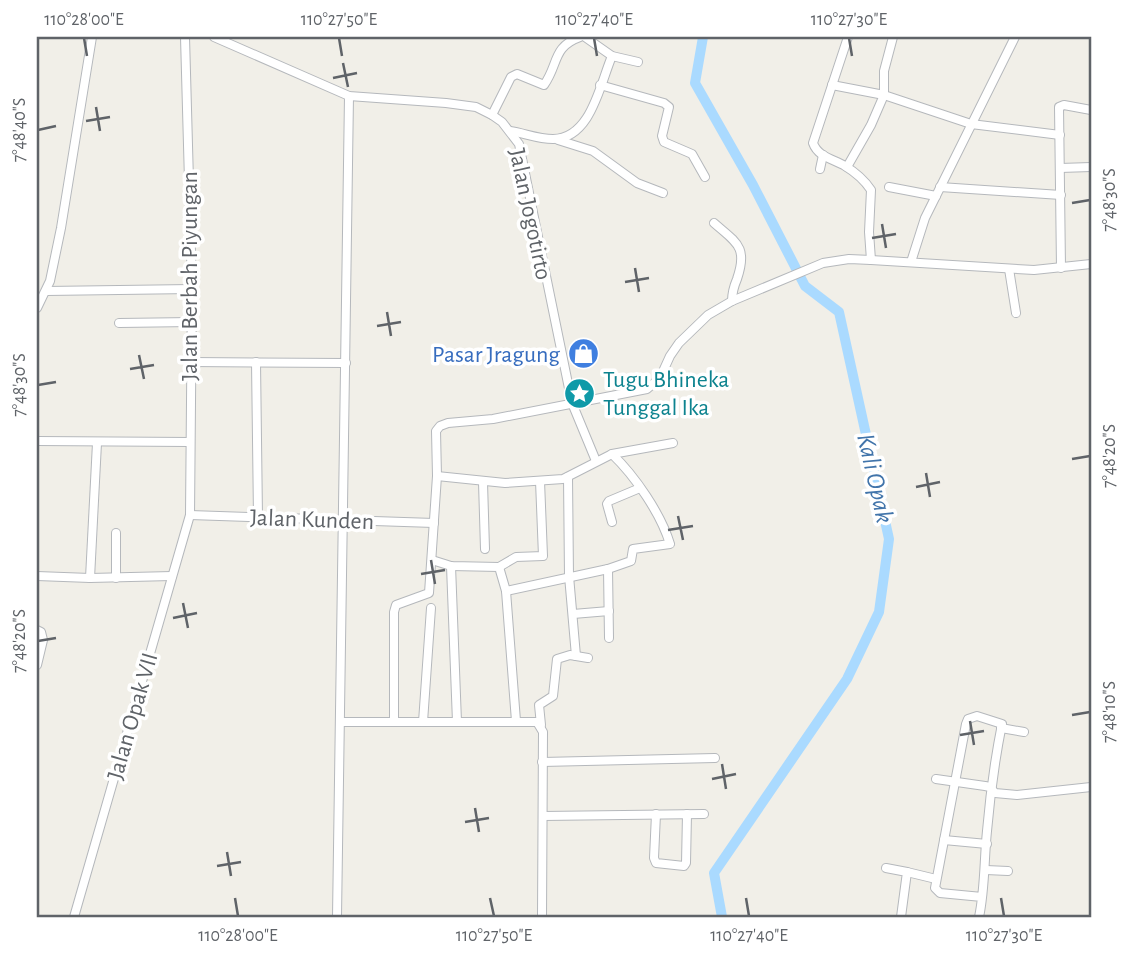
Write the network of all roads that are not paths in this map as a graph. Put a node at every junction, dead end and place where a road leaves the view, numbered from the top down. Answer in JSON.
{"nodes":[{"id":1,"x":92,"y":37,"type":"edge"},
{"id":2,"x":185,"y":37,"type":"edge"},
{"id":3,"x":214,"y":37,"type":"edge"},
{"id":4,"x":583,"y":37,"type":"edge"},
{"id":5,"x":848,"y":37,"type":"edge"},
{"id":6,"x":893,"y":37,"type":"edge"},
{"id":7,"x":1015,"y":37,"type":"edge"},
{"id":8,"x":612,"y":56,"type":"junction"},
{"id":9,"x":638,"y":62,"type":"dead end"},
{"id":10,"x":600,"y":85,"type":"junction"},
{"id":11,"x":832,"y":85,"type":"junction"},
{"id":12,"x":884,"y":95,"type":"junction"},
{"id":13,"x":349,"y":96,"type":"junction"},
{"id":14,"x":1091,"y":110,"type":"edge"},
{"id":15,"x":492,"y":114,"type":"junction"},
{"id":16,"x":971,"y":124,"type":"junction"},
{"id":17,"x":510,"y":131,"type":"junction"},
{"id":18,"x":1060,"y":135,"type":"junction"},
{"id":19,"x":532,"y":136,"type":"junction"},
{"id":20,"x":555,"y":139,"type":"junction"},
{"id":21,"x":519,"y":144,"type":"junction"},
{"id":22,"x":823,"y":155,"type":"junction"},
{"id":23,"x":847,"y":167,"type":"junction"},
{"id":24,"x":1091,"y":167,"type":"edge"},
{"id":25,"x":1060,"y":168,"type":"junction"},
{"id":26,"x":820,"y":169,"type":"dead end"},
{"id":27,"x":705,"y":177,"type":"dead end"},
{"id":28,"x":889,"y":187,"type":"dead end"},
{"id":29,"x":940,"y":187,"type":"junction"},
{"id":30,"x":663,"y":193,"type":"dead end"},
{"id":31,"x":1060,"y":195,"type":"junction"},
{"id":32,"x":936,"y":196,"type":"junction"},
{"id":33,"x":714,"y":223,"type":"dead end"},
{"id":34,"x":871,"y":260,"type":"junction"},
{"id":35,"x":911,"y":261,"type":"junction"},
{"id":36,"x":1091,"y":264,"type":"edge"},
{"id":37,"x":1061,"y":268,"type":"junction"},
{"id":38,"x":1009,"y":269,"type":"junction"},
{"id":39,"x":192,"y":289,"type":"junction"},
{"id":40,"x":46,"y":291,"type":"junction"},
{"id":41,"x":732,"y":301,"type":"junction"},
{"id":42,"x":37,"y":308,"type":"edge"},
{"id":43,"x":1016,"y":313,"type":"dead end"},
{"id":44,"x":191,"y":322,"type":"junction"},
{"id":45,"x":119,"y":323,"type":"dead end"},
{"id":46,"x":190,"y":362,"type":"junction"},
{"id":47,"x":256,"y":362,"type":"junction"},
{"id":48,"x":346,"y":363,"type":"junction"},
{"id":49,"x":572,"y":402,"type":"junction"},
{"id":50,"x":37,"y":441,"type":"edge"},
{"id":51,"x":190,"y":442,"type":"junction"},
{"id":52,"x":97,"y":443,"type":"junction"},
{"id":53,"x":673,"y":443,"type":"dead end"},
{"id":54,"x":612,"y":454,"type":"junction"},
{"id":55,"x":596,"y":461,"type":"junction"},
{"id":56,"x":437,"y":477,"type":"junction"},
{"id":57,"x":568,"y":477,"type":"junction"},
{"id":58,"x":483,"y":481,"type":"junction"},
{"id":59,"x":540,"y":481,"type":"junction"},
{"id":60,"x":640,"y":488,"type":"junction"},
{"id":61,"x":190,"y":515,"type":"junction"},
{"id":62,"x":258,"y":517,"type":"junction"},
{"id":63,"x":344,"y":519,"type":"junction"},
{"id":64,"x":612,"y":522,"type":"dead end"},
{"id":65,"x":434,"y":523,"type":"junction"},
{"id":66,"x":116,"y":533,"type":"dead end"},
{"id":67,"x":485,"y":549,"type":"dead end"},
{"id":68,"x":432,"y":560,"type":"junction"},
{"id":69,"x":451,"y":566,"type":"junction"},
{"id":70,"x":499,"y":567,"type":"junction"},
{"id":71,"x":608,"y":569,"type":"junction"},
{"id":72,"x":37,"y":576,"type":"edge"},
{"id":73,"x":172,"y":576,"type":"junction"},
{"id":74,"x":569,"y":576,"type":"junction"},
{"id":75,"x":90,"y":578,"type":"junction"},
{"id":76,"x":116,"y":578,"type":"junction"},
{"id":77,"x":506,"y":591,"type":"junction"},
{"id":78,"x":431,"y":608,"type":"dead end"},
{"id":79,"x":609,"y":611,"type":"junction"},
{"id":80,"x":572,"y":614,"type":"junction"},
{"id":81,"x":37,"y":630,"type":"edge"},
{"id":82,"x":610,"y":638,"type":"dead end"},
{"id":83,"x":576,"y":656,"type":"junction"},
{"id":84,"x":588,"y":659,"type":"dead end"},
{"id":85,"x":37,"y":665,"type":"edge"},
{"id":86,"x":516,"y":721,"type":"junction"},
{"id":87,"x":341,"y":722,"type":"junction"},
{"id":88,"x":394,"y":722,"type":"junction"},
{"id":89,"x":423,"y":722,"type":"junction"},
{"id":90,"x":457,"y":722,"type":"junction"},
{"id":91,"x":541,"y":725,"type":"junction"},
{"id":92,"x":1001,"y":728,"type":"junction"},
{"id":93,"x":1024,"y":732,"type":"dead end"},
{"id":94,"x":715,"y":758,"type":"dead end"},
{"id":95,"x":542,"y":762,"type":"junction"},
{"id":96,"x":936,"y":779,"type":"dead end"},
{"id":97,"x":957,"y":783,"type":"junction"},
{"id":98,"x":1091,"y":787,"type":"edge"},
{"id":99,"x":993,"y":790,"type":"junction"},
{"id":100,"x":656,"y":814,"type":"junction"},
{"id":101,"x":687,"y":814,"type":"junction"},
{"id":102,"x":704,"y":814,"type":"dead end"},
{"id":103,"x":543,"y":816,"type":"junction"},
{"id":104,"x":944,"y":839,"type":"junction"},
{"id":105,"x":987,"y":844,"type":"junction"},
{"id":106,"x":886,"y":868,"type":"dead end"},
{"id":107,"x":986,"y":870,"type":"junction"},
{"id":108,"x":1008,"y":871,"type":"dead end"},
{"id":109,"x":907,"y":872,"type":"junction"},
{"id":110,"x":936,"y":879,"type":"junction"},
{"id":111,"x":982,"y":897,"type":"junction"},
{"id":112,"x":74,"y":917,"type":"edge"},
{"id":113,"x":337,"y":917,"type":"edge"},
{"id":114,"x":542,"y":917,"type":"edge"},
{"id":115,"x":901,"y":917,"type":"edge"},
{"id":116,"x":979,"y":917,"type":"edge"}],
"edges":[{"from":1,"to":40,"type":"street"},
{"from":2,"to":39,"type":"street","name":"Jalan Berbah Piyungan"},
{"from":3,"to":13,"type":"street","name":"Jalan Jogotirto"},
{"from":4,"to":8,"type":"street"},
{"from":4,"to":15,"type":"street"},
{"from":5,"to":11,"type":"street"},
{"from":6,"to":12,"type":"street"},
{"from":7,"to":16,"type":"street"},
{"from":8,"to":9,"type":"street"},
{"from":8,"to":10,"type":"street"},
{"from":10,"to":20,"type":"street"},
{"from":10,"to":27,"type":"street"},
{"from":11,"to":12,"type":"street"},
{"from":11,"to":22,"type":"street"},
{"from":12,"to":16,"type":"street"},
{"from":12,"to":23,"type":"street"},
{"from":13,"to":15,"type":"street","name":"Jalan Jogotirto"},
{"from":13,"to":48,"type":"street"},
{"from":14,"to":18,"type":"street"},
{"from":15,"to":17,"type":"street","name":"Jalan Jogotirto"},
{"from":16,"to":18,"type":"street"},
{"from":16,"to":29,"type":"street"},
{"from":17,"to":19,"type":"street"},
{"from":17,"to":21,"type":"street","name":"Jalan Jogotirto"},
{"from":18,"to":25,"type":"street"},
{"from":19,"to":20,"type":"street"},
{"from":19,"to":21,"type":"street"},
{"from":20,"to":30,"type":"street"},
{"from":21,"to":49,"type":"street","name":"Jalan Jogotirto"},
{"from":22,"to":23,"type":"street"},
{"from":22,"to":26,"type":"street"},
{"from":23,"to":34,"type":"street"},
{"from":24,"to":25,"type":"street"},
{"from":25,"to":31,"type":"street"},
{"from":28,"to":32,"type":"street"},
{"from":29,"to":31,"type":"street"},
{"from":29,"to":32,"type":"street"},
{"from":31,"to":37,"type":"street"},
{"from":32,"to":35,"type":"street"},
{"from":33,"to":41,"type":"street"},
{"from":34,"to":35,"type":"street"},
{"from":34,"to":41,"type":"street"},
{"from":35,"to":38,"type":"street"},
{"from":36,"to":37,"type":"street"},
{"from":37,"to":38,"type":"street"},
{"from":38,"to":43,"type":"street"},
{"from":39,"to":40,"type":"street"},
{"from":39,"to":44,"type":"street","name":"Jalan Berbah Piyungan"},
{"from":40,"to":42,"type":"street"},
{"from":41,"to":49,"type":"street"},
{"from":44,"to":45,"type":"street"},
{"from":44,"to":46,"type":"street","name":"Jalan Berbah Piyungan"},
{"from":46,"to":47,"type":"street"},
{"from":46,"to":51,"type":"street","name":"Jalan Berbah Piyungan"},
{"from":47,"to":48,"type":"street"},
{"from":47,"to":62,"type":"street"},
{"from":48,"to":63,"type":"street"},
{"from":49,"to":55,"type":"street","name":"Jalan Jogotirto"},
{"from":49,"to":56,"type":"street"},
{"from":50,"to":52,"type":"street"},
{"from":51,"to":52,"type":"street"},
{"from":51,"to":61,"type":"street","name":"Jalan Berbah Piyungan"},
{"from":52,"to":75,"type":"street"},
{"from":53,"to":54,"type":"street"},
{"from":54,"to":55,"type":"street"},
{"from":54,"to":60,"type":"street"},
{"from":55,"to":57,"type":"street"},
{"from":56,"to":58,"type":"street"},
{"from":56,"to":65,"type":"street"},
{"from":57,"to":59,"type":"street"},
{"from":57,"to":74,"type":"street"},
{"from":58,"to":59,"type":"street"},
{"from":58,"to":67,"type":"street"},
{"from":59,"to":70,"type":"street"},
{"from":60,"to":64,"type":"street"},
{"from":60,"to":71,"type":"street"},
{"from":61,"to":62,"type":"street","name":"Jalan Kunden"},
{"from":61,"to":73,"type":"street","name":"Jalan Opak VII"},
{"from":62,"to":63,"type":"street","name":"Jalan Kunden"},
{"from":63,"to":65,"type":"street","name":"Jalan Kunden"},
{"from":63,"to":87,"type":"street"},
{"from":65,"to":68,"type":"street"},
{"from":66,"to":76,"type":"street"},
{"from":68,"to":69,"type":"street"},
{"from":68,"to":88,"type":"street"},
{"from":69,"to":70,"type":"street"},
{"from":69,"to":90,"type":"street"},
{"from":70,"to":77,"type":"street"},
{"from":71,"to":74,"type":"street"},
{"from":71,"to":79,"type":"street"},
{"from":72,"to":75,"type":"street"},
{"from":73,"to":76,"type":"street"},
{"from":73,"to":112,"type":"street","name":"Jalan Opak VII"},
{"from":74,"to":77,"type":"street"},
{"from":74,"to":80,"type":"street"},
{"from":75,"to":76,"type":"street"},
{"from":77,"to":86,"type":"street"},
{"from":78,"to":89,"type":"street"},
{"from":79,"to":80,"type":"street"},
{"from":79,"to":82,"type":"street"},
{"from":80,"to":83,"type":"street"},
{"from":81,"to":85,"type":"street"},
{"from":83,"to":84,"type":"street"},
{"from":83,"to":91,"type":"street"},
{"from":86,"to":90,"type":"street"},
{"from":86,"to":91,"type":"street"},
{"from":87,"to":88,"type":"street"},
{"from":87,"to":113,"type":"street"},
{"from":88,"to":89,"type":"street"},
{"from":89,"to":90,"type":"street"},
{"from":91,"to":95,"type":"street"},
{"from":92,"to":93,"type":"street"},
{"from":92,"to":97,"type":"street"},
{"from":92,"to":99,"type":"street"},
{"from":94,"to":95,"type":"street"},
{"from":95,"to":103,"type":"street"},
{"from":96,"to":97,"type":"street"},
{"from":97,"to":99,"type":"street"},
{"from":97,"to":104,"type":"street"},
{"from":98,"to":99,"type":"street"},
{"from":99,"to":105,"type":"street"},
{"from":100,"to":101,"type":"street"},
{"from":100,"to":101,"type":"street"},
{"from":100,"to":103,"type":"street"},
{"from":101,"to":102,"type":"street"},
{"from":103,"to":114,"type":"street"},
{"from":104,"to":105,"type":"street"},
{"from":104,"to":110,"type":"street"},
{"from":105,"to":107,"type":"street"},
{"from":106,"to":109,"type":"street"},
{"from":107,"to":108,"type":"street"},
{"from":107,"to":111,"type":"street"},
{"from":109,"to":110,"type":"street"},
{"from":109,"to":115,"type":"street"},
{"from":110,"to":111,"type":"street"},
{"from":111,"to":116,"type":"street"}]}
